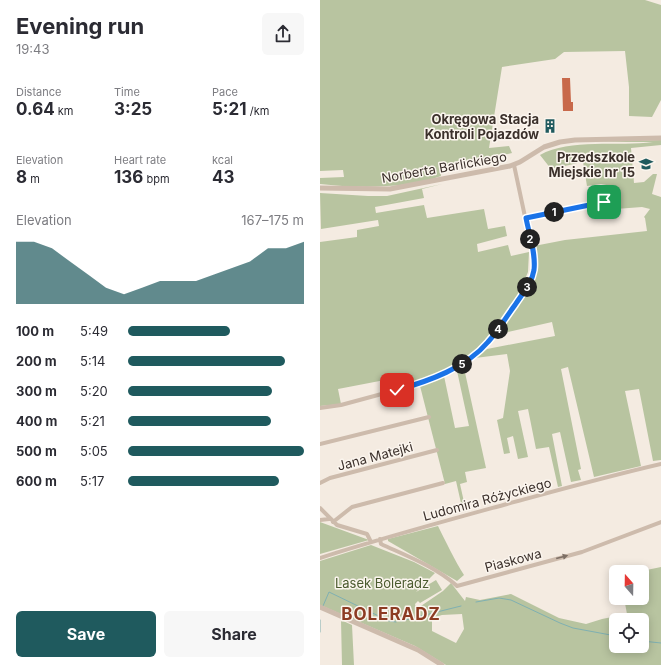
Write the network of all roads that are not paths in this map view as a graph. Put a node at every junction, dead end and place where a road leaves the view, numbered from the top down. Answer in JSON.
{"nodes":[{"id":1,"x":661,"y":138,"type":"edge"},
{"id":2,"x":514,"y":165,"type":"junction"},
{"id":3,"x":320,"y":188,"type":"edge"},
{"id":4,"x":616,"y":202,"type":"dead end"},
{"id":5,"x":526,"y":218,"type":"junction"},
{"id":6,"x":320,"y":408,"type":"edge"},
{"id":7,"x":429,"y":417,"type":"dead end"},
{"id":8,"x":320,"y":444,"type":"edge"},
{"id":9,"x":437,"y":450,"type":"dead end"},
{"id":10,"x":661,"y":464,"type":"edge"},
{"id":11,"x":320,"y":483,"type":"edge"},
{"id":12,"x":443,"y":483,"type":"dead end"},
{"id":13,"x":320,"y":508,"type":"edge"},
{"id":14,"x":329,"y":519,"type":"junction"},
{"id":15,"x":320,"y":520,"type":"edge"},
{"id":16,"x":333,"y":522,"type":"junction"},
{"id":17,"x":661,"y":522,"type":"edge"},
{"id":18,"x":380,"y":539,"type":"junction"},
{"id":19,"x":371,"y":542,"type":"junction"},
{"id":20,"x":320,"y":558,"type":"edge"},
{"id":21,"x":320,"y":607,"type":"edge"},
{"id":22,"x":442,"y":665,"type":"edge"}],
"edges":[{"from":1,"to":2,"type":"street","name":"Norberta Barlickiego"},
{"from":2,"to":3,"type":"street","name":"Norberta Barlickiego"},
{"from":2,"to":5,"type":"street"},
{"from":4,"to":5,"type":"street"},
{"from":5,"to":6,"type":"street"},
{"from":7,"to":8,"type":"street"},
{"from":9,"to":11,"type":"street","name":"Jana Matejki"},
{"from":10,"to":18,"type":"street","name":"Ludomira Różyckiego"},
{"from":12,"to":16,"type":"street"},
{"from":13,"to":14,"type":"street"},
{"from":14,"to":15,"type":"street"},
{"from":14,"to":16,"type":"street"},
{"from":16,"to":19,"type":"street"},
{"from":18,"to":17,"type":"street","name":"Piaskowa","one_way":true},
{"from":18,"to":19,"type":"street","name":"Ludomira Różyckiego"},
{"from":19,"to":20,"type":"street","name":"Ludomira Różyckiego"},
{"from":21,"to":22,"type":"street"}]}
